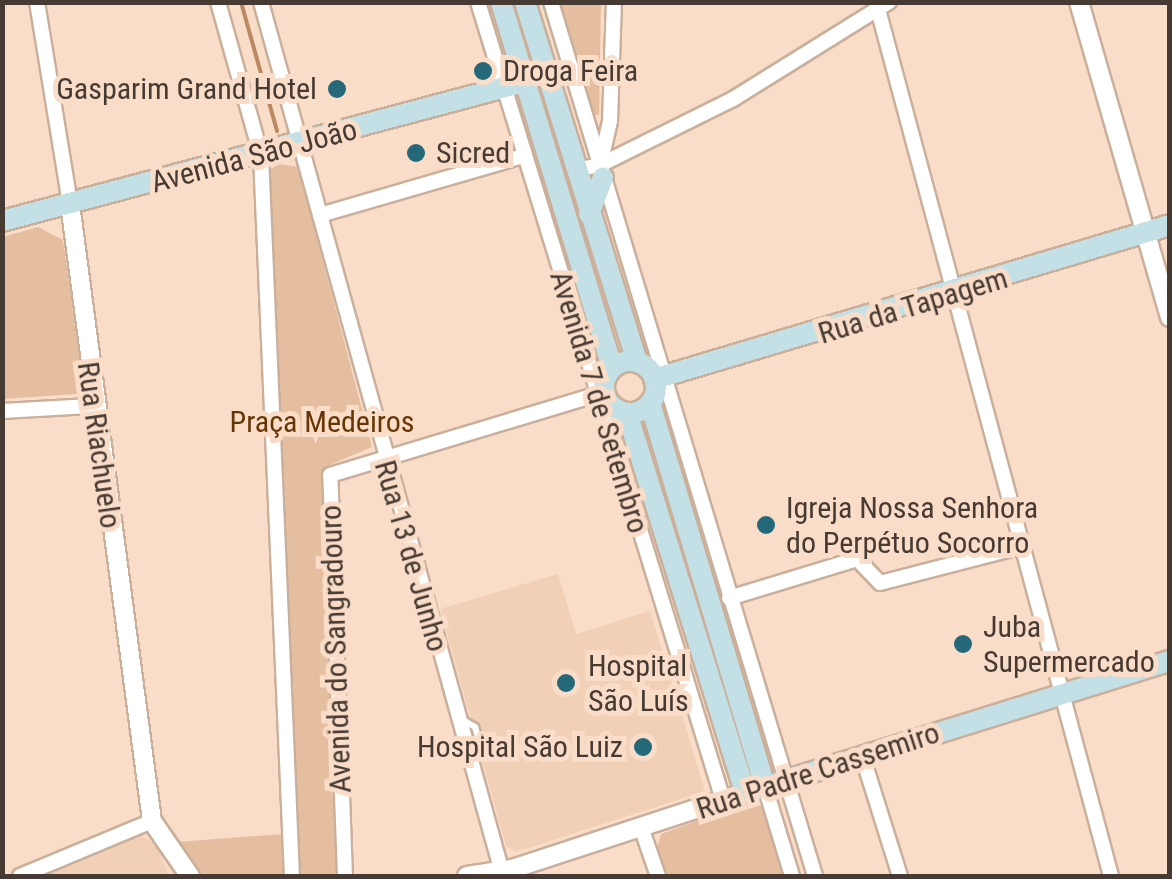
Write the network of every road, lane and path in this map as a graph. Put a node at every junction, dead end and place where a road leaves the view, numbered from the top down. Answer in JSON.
{"nodes":[{"id":1,"x":37,"y":2,"type":"edge"},
{"id":2,"x":218,"y":2,"type":"edge"},
{"id":3,"x":261,"y":2,"type":"edge"},
{"id":4,"x":478,"y":2,"type":"edge"},
{"id":5,"x":501,"y":2,"type":"edge"},
{"id":6,"x":525,"y":2,"type":"edge"},
{"id":7,"x":551,"y":2,"type":"edge"},
{"id":8,"x":614,"y":2,"type":"edge"},
{"id":9,"x":1079,"y":2,"type":"edge"},
{"id":10,"x":881,"y":5,"type":"edge"},
{"id":11,"x":514,"y":85,"type":"junction"},
{"id":12,"x":301,"y":144,"type":"junction"},
{"id":13,"x":262,"y":155,"type":"junction"},
{"id":14,"x":524,"y":156,"type":"junction"},
{"id":15,"x":551,"y":162,"type":"junction"},
{"id":16,"x":575,"y":170,"type":"junction"},
{"id":17,"x":602,"y":172,"type":"junction"},
{"id":18,"x":70,"y":204,"type":"junction"},
{"id":19,"x":590,"y":214,"type":"junction"},
{"id":20,"x":320,"y":215,"type":"junction"},
{"id":21,"x":2,"y":221,"type":"edge"},
{"id":22,"x":1170,"y":226,"type":"edge"},
{"id":23,"x":1147,"y":232,"type":"junction"},
{"id":24,"x":958,"y":294,"type":"junction"},
{"id":25,"x":1170,"y":317,"type":"edge"},
{"id":26,"x":637,"y":362,"type":"junction"},
{"id":27,"x":612,"y":368,"type":"junction"},
{"id":28,"x":660,"y":380,"type":"junction"},
{"id":29,"x":600,"y":394,"type":"junction"},
{"id":30,"x":650,"y":403,"type":"junction"},
{"id":31,"x":92,"y":406,"type":"junction"},
{"id":32,"x":2,"y":411,"type":"edge"},
{"id":33,"x":627,"y":413,"type":"junction"},
{"id":34,"x":383,"y":462,"type":"junction"},
{"id":35,"x":702,"y":504,"type":"junction"},
{"id":36,"x":670,"y":513,"type":"junction"},
{"id":37,"x":636,"y":524,"type":"junction"},
{"id":38,"x":1022,"y":546,"type":"junction"},
{"id":39,"x":729,"y":598,"type":"junction"},
{"id":40,"x":726,"y":626,"type":"junction"},
{"id":41,"x":696,"y":636,"type":"junction"},
{"id":42,"x":674,"y":643,"type":"junction"},
{"id":43,"x":1170,"y":661,"type":"edge"},
{"id":44,"x":1062,"y":695,"type":"junction"},
{"id":45,"x":744,"y":719,"type":"junction"},
{"id":46,"x":702,"y":732,"type":"junction"},
{"id":47,"x":862,"y":755,"type":"junction"},
{"id":48,"x":785,"y":780,"type":"junction"},
{"id":49,"x":755,"y":790,"type":"junction"},
{"id":50,"x":722,"y":800,"type":"junction"},
{"id":51,"x":152,"y":821,"type":"junction"},
{"id":52,"x":641,"y":827,"type":"junction"},
{"id":53,"x":501,"y":871,"type":"edge"},
{"id":54,"x":20,"y":876,"type":"edge"},
{"id":55,"x":190,"y":876,"type":"edge"},
{"id":56,"x":292,"y":876,"type":"edge"},
{"id":57,"x":344,"y":876,"type":"edge"},
{"id":58,"x":467,"y":876,"type":"edge"},
{"id":59,"x":658,"y":876,"type":"edge"},
{"id":60,"x":792,"y":876,"type":"edge"},
{"id":61,"x":816,"y":876,"type":"edge"},
{"id":62,"x":900,"y":876,"type":"edge"},
{"id":63,"x":1112,"y":876,"type":"edge"}],
"edges":[{"from":1,"to":18,"type":"street","name":"Rua Riachuelo"},
{"from":2,"to":13,"type":"street"},
{"from":3,"to":12,"type":"street","name":"Rua 13 de Junho"},
{"from":4,"to":11,"type":"street","name":"Avenida 7 de Setembro"},
{"from":5,"to":11,"type":"main road","name":"Avenida 7 de Setembro"},
{"from":6,"to":16,"type":"main road","name":"Avenida 7 de Setembro"},
{"from":7,"to":17,"type":"street","name":"Avenida 7 de Setembro"},
{"from":8,"to":17,"type":"street"},
{"from":9,"to":23,"type":"street"},
{"from":10,"to":17,"type":"street"},
{"from":10,"to":24,"type":"street"},
{"from":11,"to":12,"type":"main road","name":"Avenida São João"},
{"from":11,"to":14,"type":"street","name":"Avenida 7 de Setembro"},
{"from":11,"to":15,"type":"main road","name":"Avenida 7 de Setembro"},
{"from":12,"to":13,"type":"main road","name":"Avenida São João"},
{"from":12,"to":20,"type":"street","name":"Rua 13 de Junho"},
{"from":13,"to":18,"type":"main road","name":"Avenida São João"},
{"from":13,"to":56,"type":"street"},
{"from":14,"to":20,"type":"street"},
{"from":14,"to":29,"type":"street","name":"Avenida 7 de Setembro"},
{"from":15,"to":16,"type":"main road"},
{"from":15,"to":27,"type":"main road","name":"Avenida 7 de Setembro"},
{"from":16,"to":17,"type":"street"},
{"from":16,"to":19,"type":"main road","name":"Avenida 7 de Setembro"},
{"from":17,"to":19,"type":"main road"},
{"from":17,"to":28,"type":"street","name":"Avenida 7 de Setembro"},
{"from":18,"to":21,"type":"main road","name":"Avenida São João"},
{"from":18,"to":31,"type":"street","name":"Rua Riachuelo"},
{"from":19,"to":26,"type":"main road","name":"Avenida 7 de Setembro"},
{"from":20,"to":34,"type":"street","name":"Rua 13 de Junho"},
{"from":22,"to":23,"type":"main road","name":"Rua da Tapagem"},
{"from":23,"to":24,"type":"main road","name":"Rua da Tapagem"},
{"from":23,"to":25,"type":"street"},
{"from":24,"to":28,"type":"main road","name":"Rua da Tapagem"},
{"from":24,"to":38,"type":"street"},
{"from":26,"to":27,"type":"main road"},
{"from":26,"to":28,"type":"main road"},
{"from":27,"to":29,"type":"main road"},
{"from":28,"to":30,"type":"main road"},
{"from":28,"to":35,"type":"street","name":"Avenida 7 de Setembro"},
{"from":29,"to":33,"type":"main road"},
{"from":29,"to":34,"type":"street"},
{"from":29,"to":37,"type":"street","name":"Avenida 7 de Setembro"},
{"from":30,"to":33,"type":"main road"},
{"from":30,"to":36,"type":"main road","name":"Avenida 7 de Setembro"},
{"from":31,"to":32,"type":"street"},
{"from":31,"to":51,"type":"street","name":"Rua Riachuelo"},
{"from":33,"to":36,"type":"main road","name":"Avenida 7 de Setembro"},
{"from":34,"to":53,"type":"street","name":"Rua 13 de Junho"},
{"from":34,"to":57,"type":"street","name":"Avenida do Sangradouro"},
{"from":35,"to":36,"type":"lane"},
{"from":35,"to":39,"type":"street","name":"Avenida 7 de Setembro"},
{"from":36,"to":37,"type":"lane"},
{"from":36,"to":40,"type":"main road","name":"Avenida 7 de Setembro"},
{"from":36,"to":41,"type":"main road","name":"Avenida 7 de Setembro"},
{"from":37,"to":42,"type":"street","name":"Avenida 7 de Setembro"},
{"from":38,"to":39,"type":"street"},
{"from":38,"to":44,"type":"street"},
{"from":39,"to":40,"type":"street","name":"Avenida 7 de Setembro"},
{"from":40,"to":41,"type":"lane"},
{"from":40,"to":45,"type":"main road","name":"Avenida 7 de Setembro"},
{"from":41,"to":42,"type":"lane"},
{"from":41,"to":45,"type":"main road","name":"Avenida 7 de Setembro"},
{"from":42,"to":46,"type":"street","name":"Avenida 7 de Setembro"},
{"from":43,"to":44,"type":"main road","name":"Rua Padre Cassemiro"},
{"from":44,"to":47,"type":"main road","name":"Rua Padre Cassemiro"},
{"from":44,"to":63,"type":"street"},
{"from":45,"to":46,"type":"lane"},
{"from":45,"to":48,"type":"street","name":"Avenida 7 de Setembro"},
{"from":45,"to":49,"type":"main road","name":"Avenida 7 de Setembro"},
{"from":46,"to":50,"type":"street","name":"Avenida 7 de Setembro"},
{"from":47,"to":48,"type":"main road","name":"Rua Padre Cassemiro"},
{"from":47,"to":62,"type":"street"},
{"from":48,"to":49,"type":"main road","name":"Rua Padre Cassemiro"},
{"from":48,"to":61,"type":"street","name":"Avenida 7 de Setembro"},
{"from":49,"to":50,"type":"street","name":"Rua Padre Cassemiro"},
{"from":49,"to":60,"type":"street"},
{"from":50,"to":52,"type":"street","name":"Rua Padre Cassemiro"},
{"from":51,"to":54,"type":"street"},
{"from":51,"to":55,"type":"street","name":"Rua Riachuelo"},
{"from":52,"to":53,"type":"street","name":"Rua Padre Cassemiro"},
{"from":52,"to":59,"type":"street"},
{"from":53,"to":58,"type":"street","name":"Rua Padre Cassemiro"}]}
